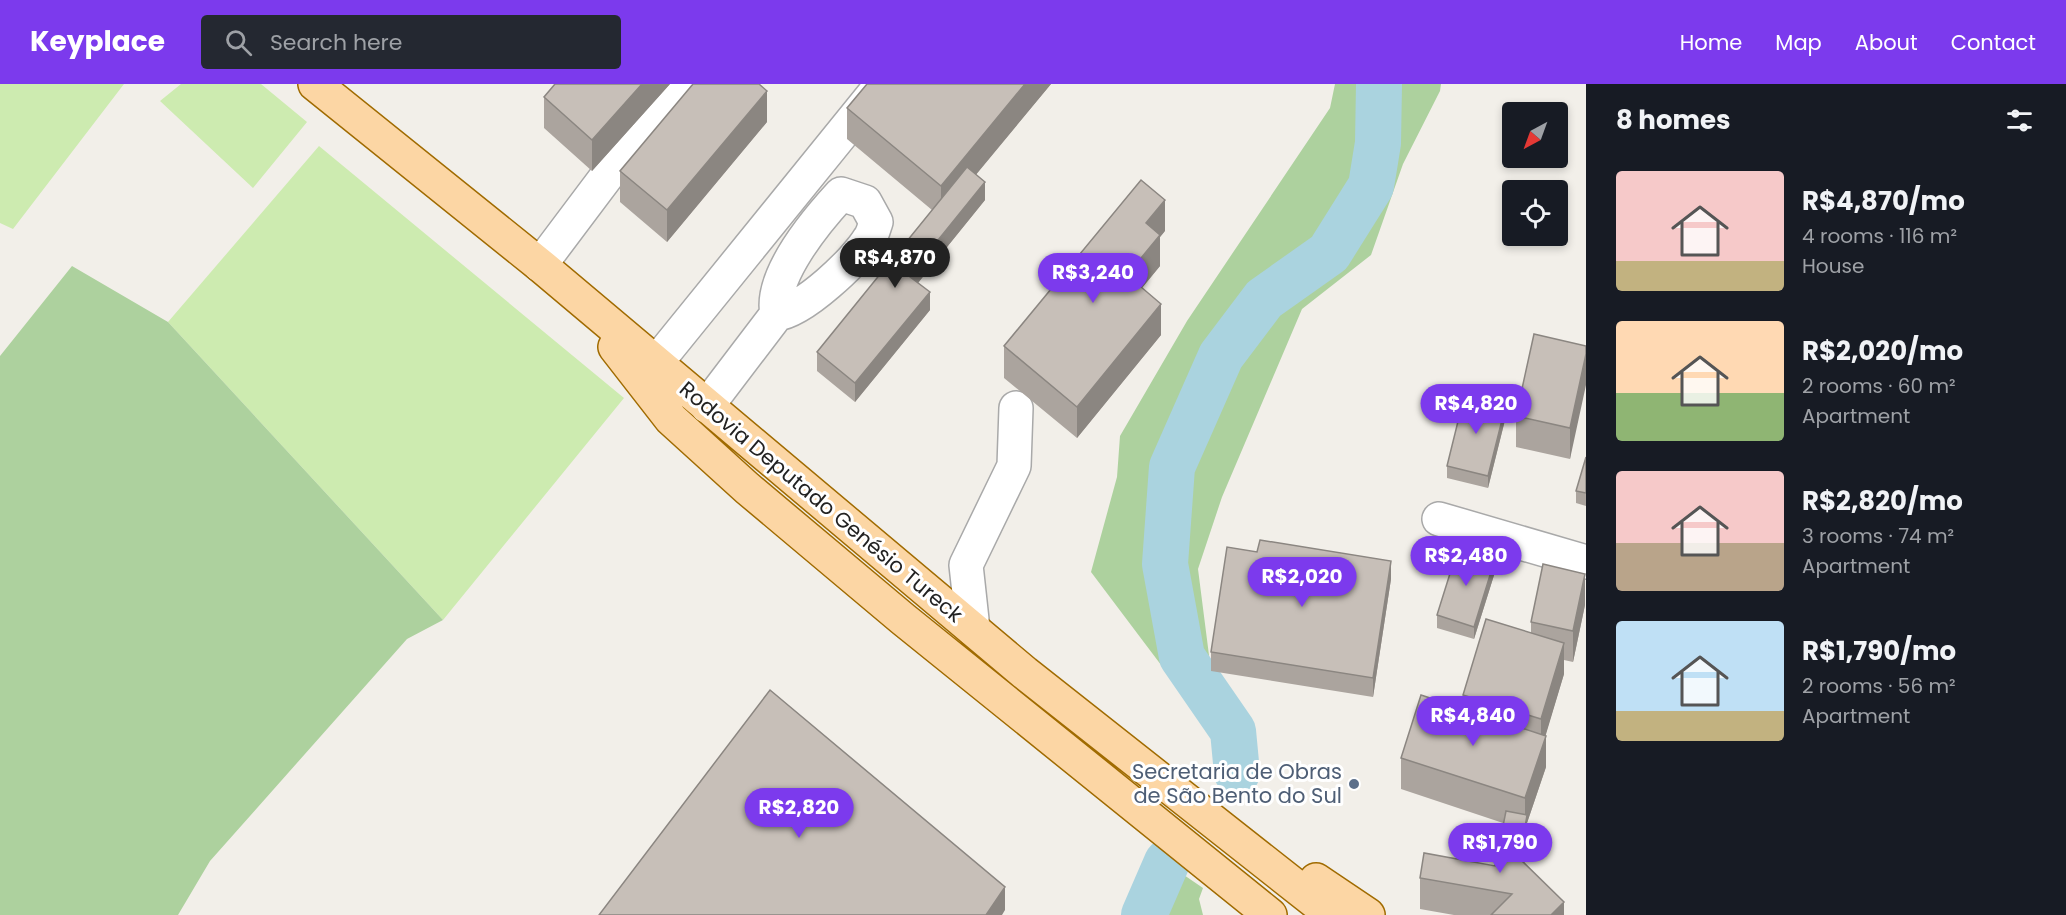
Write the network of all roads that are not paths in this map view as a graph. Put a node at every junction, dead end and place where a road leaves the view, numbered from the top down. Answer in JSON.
{"nodes":[{"id":1,"x":315,"y":84,"type":"edge"},
{"id":2,"x":676,"y":84,"type":"edge"},
{"id":3,"x":882,"y":84,"type":"edge"},
{"id":4,"x":540,"y":265,"type":"junction"},
{"id":5,"x":573,"y":293,"type":"junction"},
{"id":6,"x":777,"y":314,"type":"dead end"},
{"id":7,"x":656,"y":363,"type":"junction"},
{"id":8,"x":707,"y":406,"type":"junction"},
{"id":9,"x":1016,"y":408,"type":"dead end"},
{"id":10,"x":1439,"y":519,"type":"dead end"},
{"id":11,"x":1586,"y":562,"type":"edge"},
{"id":12,"x":973,"y":629,"type":"junction"},
{"id":13,"x":1110,"y":742,"type":"junction"},
{"id":14,"x":1270,"y":915,"type":"edge"},
{"id":15,"x":1332,"y":915,"type":"edge"},
{"id":16,"x":1368,"y":915,"type":"edge"}],
"edges":[{"from":1,"to":4,"type":"main road","name":"Rodovia Deputado Genésio Tureck"},
{"from":2,"to":4,"type":"lane"},
{"from":3,"to":7,"type":"lane"},
{"from":4,"to":5,"type":"main road","name":"Rodovia Deputado Genésio Tureck"},
{"from":5,"to":7,"type":"main road","name":"Rodovia Deputado Genésio Tureck"},
{"from":5,"to":14,"type":"main road"},
{"from":6,"to":8,"type":"lane"},
{"from":7,"to":8,"type":"main road","name":"Rodovia Deputado Genésio Tureck"},
{"from":8,"to":12,"type":"main road","name":"Rodovia Deputado Genésio Tureck"},
{"from":9,"to":12,"type":"lane"},
{"from":10,"to":11,"type":"lane"},
{"from":12,"to":13,"type":"main road","name":"Rodovia Deputado Genésio Tureck"},
{"from":13,"to":15,"type":"main road","name":"Rodovia Deputado Genésio Tureck"},
{"from":13,"to":16,"type":"main road"}]}
